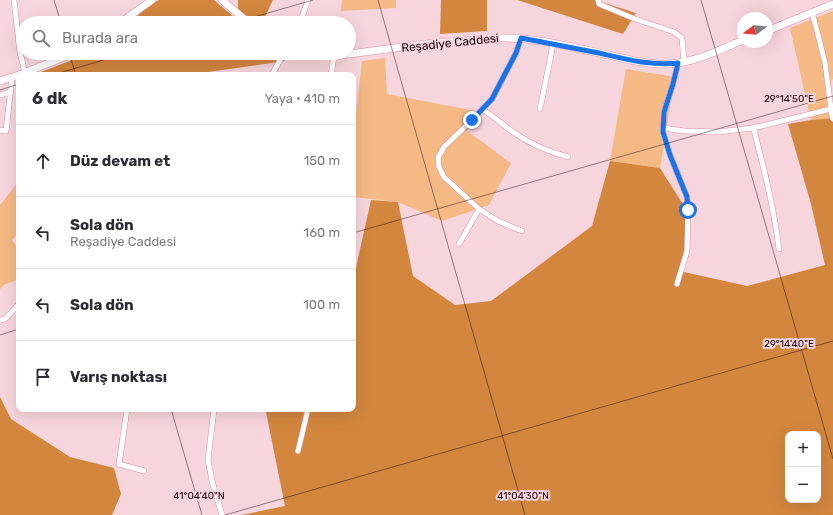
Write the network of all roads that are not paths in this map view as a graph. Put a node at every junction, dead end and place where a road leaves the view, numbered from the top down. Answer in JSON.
{"nodes":[{"id":1,"x":14,"y":0,"type":"edge"},
{"id":2,"x":152,"y":0,"type":"edge"},
{"id":3,"x":222,"y":0,"type":"edge"},
{"id":4,"x":308,"y":0,"type":"edge"},
{"id":5,"x":598,"y":0,"type":"edge"},
{"id":6,"x":833,"y":4,"type":"edge"},
{"id":7,"x":812,"y":12,"type":"junction"},
{"id":8,"x":130,"y":16,"type":"edge"},
{"id":9,"x":241,"y":16,"type":"edge"},
{"id":10,"x":302,"y":16,"type":"edge"},
{"id":11,"x":16,"y":17,"type":"edge"},
{"id":12,"x":773,"y":28,"type":"edge"},
{"id":13,"x":521,"y":38,"type":"junction"},
{"id":14,"x":737,"y":42,"type":"edge"},
{"id":15,"x":553,"y":44,"type":"junction"},
{"id":16,"x":356,"y":53,"type":"edge"},
{"id":17,"x":20,"y":60,"type":"edge"},
{"id":18,"x":56,"y":60,"type":"edge"},
{"id":19,"x":280,"y":60,"type":"edge"},
{"id":20,"x":333,"y":60,"type":"edge"},
{"id":21,"x":681,"y":63,"type":"junction"},
{"id":22,"x":19,"y":72,"type":"edge"},
{"id":23,"x":26,"y":72,"type":"edge"},
{"id":24,"x":274,"y":72,"type":"edge"},
{"id":25,"x":331,"y":72,"type":"edge"},
{"id":26,"x":16,"y":76,"type":"edge"},
{"id":27,"x":0,"y":81,"type":"edge"},
{"id":28,"x":16,"y":81,"type":"edge"},
{"id":29,"x":10,"y":92,"type":"junction"},
{"id":30,"x":0,"y":95,"type":"edge"},
{"id":31,"x":482,"y":108,"type":"junction"},
{"id":32,"x":540,"y":109,"type":"dead end"},
{"id":33,"x":831,"y":109,"type":"junction"},
{"id":34,"x":833,"y":118,"type":"edge"},
{"id":35,"x":663,"y":128,"type":"junction"},
{"id":36,"x":753,"y":128,"type":"junction"},
{"id":37,"x":0,"y":130,"type":"edge"},
{"id":38,"x":568,"y":157,"type":"dead end"},
{"id":39,"x":479,"y":209,"type":"junction"},
{"id":40,"x":522,"y":231,"type":"dead end"},
{"id":41,"x":459,"y":244,"type":"dead end"},
{"id":42,"x":779,"y":249,"type":"dead end"},
{"id":43,"x":676,"y":284,"type":"dead end"},
{"id":44,"x":16,"y":307,"type":"edge"},
{"id":45,"x":0,"y":320,"type":"edge"},
{"id":46,"x":127,"y":412,"type":"edge"},
{"id":47,"x":214,"y":412,"type":"edge"},
{"id":48,"x":307,"y":412,"type":"edge"},
{"id":49,"x":298,"y":451,"type":"dead end"},
{"id":50,"x":144,"y":471,"type":"dead end"},
{"id":51,"x":222,"y":515,"type":"edge"}],
"edges":[{"from":1,"to":11,"type":"street"},
{"from":2,"to":8,"type":"street"},
{"from":3,"to":9,"type":"street"},
{"from":4,"to":10,"type":"street"},
{"from":5,"to":21,"type":"street"},
{"from":6,"to":7,"type":"street"},
{"from":7,"to":12,"type":"street"},
{"from":7,"to":33,"type":"street"},
{"from":13,"to":15,"type":"street","name":"Reşadiye Caddesi"},
{"from":13,"to":16,"type":"street","name":"Reşadiye Caddesi"},
{"from":13,"to":31,"type":"street"},
{"from":14,"to":21,"type":"street","name":"Reşadiye Caddesi"},
{"from":15,"to":21,"type":"street","name":"Reşadiye Caddesi"},
{"from":15,"to":32,"type":"street"},
{"from":17,"to":22,"type":"street"},
{"from":18,"to":23,"type":"street"},
{"from":19,"to":24,"type":"street"},
{"from":20,"to":25,"type":"street"},
{"from":21,"to":35,"type":"street"},
{"from":26,"to":27,"type":"street"},
{"from":28,"to":29,"type":"street"},
{"from":29,"to":30,"type":"street"},
{"from":29,"to":37,"type":"street"},
{"from":31,"to":38,"type":"street"},
{"from":31,"to":39,"type":"street"},
{"from":33,"to":34,"type":"street"},
{"from":33,"to":36,"type":"street"},
{"from":35,"to":36,"type":"street"},
{"from":35,"to":43,"type":"street"},
{"from":36,"to":42,"type":"street"},
{"from":39,"to":40,"type":"street"},
{"from":39,"to":41,"type":"street"},
{"from":44,"to":45,"type":"street"},
{"from":46,"to":50,"type":"street"},
{"from":47,"to":51,"type":"street"},
{"from":48,"to":49,"type":"street"}]}
